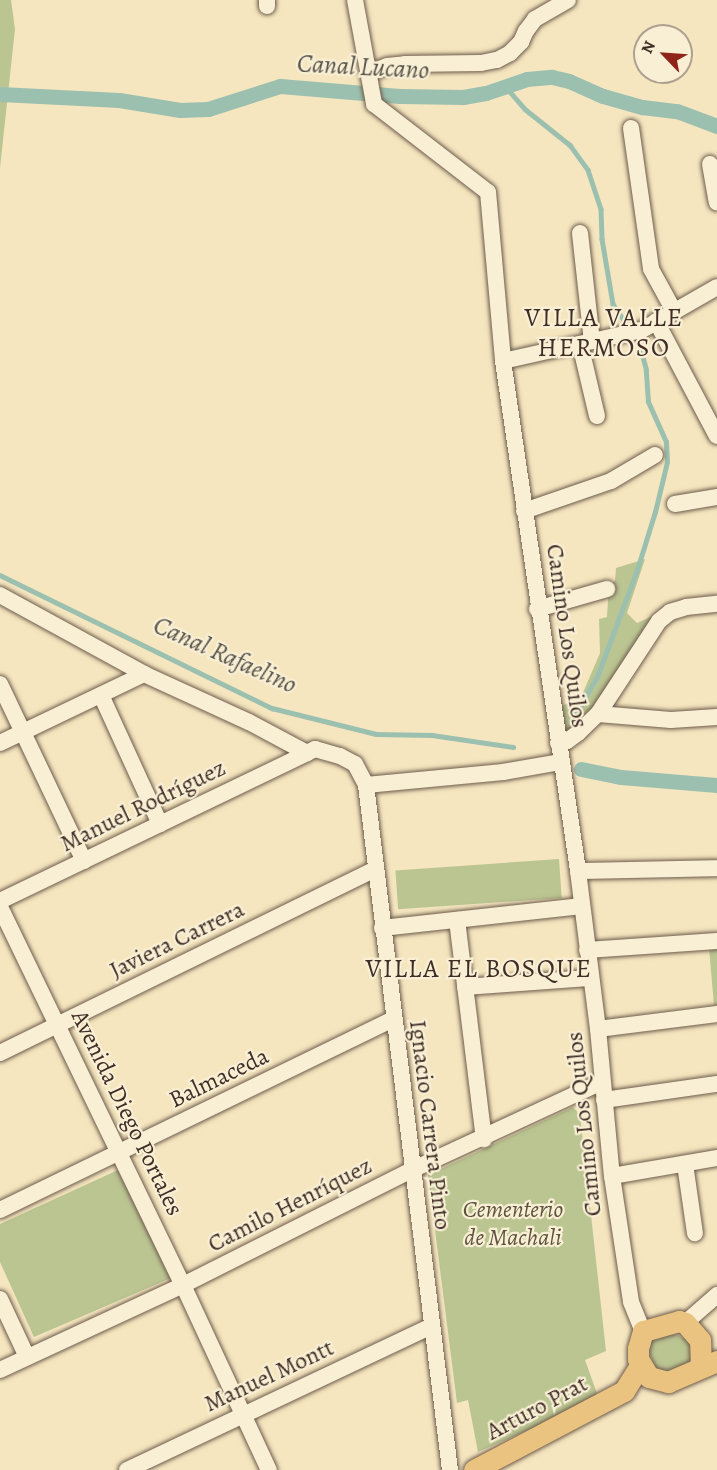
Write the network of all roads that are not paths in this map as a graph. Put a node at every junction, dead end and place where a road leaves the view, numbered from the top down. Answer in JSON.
{"nodes":[{"id":1,"x":355,"y":0,"type":"edge"},
{"id":2,"x":568,"y":0,"type":"edge"},
{"id":3,"x":369,"y":72,"type":"junction"},
{"id":4,"x":631,"y":128,"type":"dead end"},
{"id":5,"x":711,"y":164,"type":"dead end"},
{"id":6,"x":717,"y":202,"type":"edge"},
{"id":7,"x":580,"y":233,"type":"dead end"},
{"id":8,"x":716,"y":290,"type":"edge"},
{"id":9,"x":674,"y":311,"type":"junction"},
{"id":10,"x":649,"y":326,"type":"junction"},
{"id":11,"x":586,"y":342,"type":"junction"},
{"id":12,"x":503,"y":361,"type":"junction"},
{"id":13,"x":597,"y":416,"type":"dead end"},
{"id":14,"x":717,"y":436,"type":"edge"},
{"id":15,"x":656,"y":455,"type":"dead end"},
{"id":16,"x":717,"y":497,"type":"edge"},
{"id":17,"x":675,"y":504,"type":"dead end"},
{"id":18,"x":524,"y":511,"type":"junction"},
{"id":19,"x":607,"y":589,"type":"dead end"},
{"id":20,"x":0,"y":595,"type":"edge"},
{"id":21,"x":717,"y":604,"type":"edge"},
{"id":22,"x":537,"y":609,"type":"junction"},
{"id":23,"x":144,"y":674,"type":"junction"},
{"id":24,"x":0,"y":684,"type":"edge"},
{"id":25,"x":101,"y":695,"type":"junction"},
{"id":26,"x":598,"y":714,"type":"junction"},
{"id":27,"x":717,"y":717,"type":"edge"},
{"id":28,"x":22,"y":732,"type":"junction"},
{"id":29,"x":0,"y":743,"type":"edge"},
{"id":30,"x":558,"y":743,"type":"junction"},
{"id":31,"x":307,"y":753,"type":"junction"},
{"id":32,"x":561,"y":762,"type":"junction"},
{"id":33,"x":366,"y":785,"type":"junction"},
{"id":34,"x":160,"y":824,"type":"junction"},
{"id":35,"x":84,"y":861,"type":"junction"},
{"id":36,"x":717,"y":868,"type":"edge"},
{"id":37,"x":376,"y":869,"type":"junction"},
{"id":38,"x":578,"y":870,"type":"junction"},
{"id":39,"x":0,"y":901,"type":"edge"},
{"id":40,"x":582,"y":906,"type":"junction"},
{"id":41,"x":0,"y":907,"type":"edge"},
{"id":42,"x":458,"y":920,"type":"junction"},
{"id":43,"x":382,"y":928,"type":"junction"},
{"id":44,"x":717,"y":941,"type":"edge"},
{"id":45,"x":587,"y":950,"type":"junction"},
{"id":46,"x":590,"y":978,"type":"junction"},
{"id":47,"x":465,"y":987,"type":"junction"},
{"id":48,"x":717,"y":1014,"type":"edge"},
{"id":49,"x":393,"y":1019,"type":"junction"},
{"id":50,"x":58,"y":1026,"type":"junction"},
{"id":51,"x":598,"y":1029,"type":"junction"},
{"id":52,"x":0,"y":1053,"type":"edge"},
{"id":53,"x":602,"y":1082,"type":"junction"},
{"id":54,"x":717,"y":1084,"type":"edge"},
{"id":55,"x":604,"y":1100,"type":"junction"},
{"id":56,"x":484,"y":1139,"type":"junction"},
{"id":57,"x":120,"y":1154,"type":"junction"},
{"id":58,"x":717,"y":1158,"type":"edge"},
{"id":59,"x":685,"y":1164,"type":"junction"},
{"id":60,"x":412,"y":1170,"type":"junction"},
{"id":61,"x":612,"y":1176,"type":"junction"},
{"id":62,"x":0,"y":1210,"type":"edge"},
{"id":63,"x":695,"y":1233,"type":"dead end"},
{"id":64,"x":183,"y":1285,"type":"junction"},
{"id":65,"x":717,"y":1295,"type":"edge"},
{"id":66,"x":0,"y":1299,"type":"edge"},
{"id":67,"x":686,"y":1323,"type":"junction"},
{"id":68,"x":431,"y":1326,"type":"junction"},
{"id":69,"x":643,"y":1331,"type":"junction"},
{"id":70,"x":27,"y":1357,"type":"junction"},
{"id":71,"x":709,"y":1358,"type":"edge"},
{"id":72,"x":640,"y":1365,"type":"junction"},
{"id":73,"x":0,"y":1370,"type":"edge"},
{"id":74,"x":658,"y":1381,"type":"junction"},
{"id":75,"x":624,"y":1391,"type":"junction"},
{"id":76,"x":244,"y":1414,"type":"junction"},
{"id":77,"x":127,"y":1470,"type":"edge"},
{"id":78,"x":269,"y":1470,"type":"edge"},
{"id":79,"x":450,"y":1470,"type":"edge"},
{"id":80,"x":474,"y":1470,"type":"edge"}],
"edges":[{"from":1,"to":3,"type":"street","name":"Camino Los Quilos"},
{"from":2,"to":3,"type":"street"},
{"from":3,"to":12,"type":"street","name":"Camino Los Quilos"},
{"from":4,"to":9,"type":"street"},
{"from":5,"to":6,"type":"street"},
{"from":7,"to":11,"type":"street"},
{"from":8,"to":9,"type":"street"},
{"from":9,"to":10,"type":"street"},
{"from":10,"to":11,"type":"street"},
{"from":10,"to":14,"type":"street"},
{"from":11,"to":12,"type":"street"},
{"from":11,"to":13,"type":"street"},
{"from":12,"to":18,"type":"street","name":"Camino Los Quilos"},
{"from":15,"to":18,"type":"street"},
{"from":16,"to":17,"type":"street"},
{"from":18,"to":22,"type":"street","name":"Camino Los Quilos"},
{"from":19,"to":22,"type":"street"},
{"from":20,"to":23,"type":"street","name":"Ignacio Carrera Pinto"},
{"from":21,"to":26,"type":"street"},
{"from":22,"to":30,"type":"street","name":"Camino Los Quilos"},
{"from":23,"to":25,"type":"street"},
{"from":23,"to":31,"type":"street","name":"Ignacio Carrera Pinto"},
{"from":24,"to":28,"type":"street"},
{"from":25,"to":28,"type":"street"},
{"from":25,"to":34,"type":"street"},
{"from":26,"to":27,"type":"street"},
{"from":26,"to":30,"type":"street"},
{"from":28,"to":29,"type":"street"},
{"from":28,"to":35,"type":"street"},
{"from":30,"to":32,"type":"street","name":"Camino Los Quilos"},
{"from":31,"to":33,"type":"street","name":"Ignacio Carrera Pinto"},
{"from":31,"to":34,"type":"street","name":"Manuel Rodríguez"},
{"from":32,"to":33,"type":"street"},
{"from":32,"to":38,"type":"street","name":"Camino Los Quilos"},
{"from":33,"to":37,"type":"street","name":"Ignacio Carrera Pinto"},
{"from":34,"to":35,"type":"street","name":"Manuel Rodríguez"},
{"from":35,"to":39,"type":"street","name":"Manuel Rodríguez"},
{"from":36,"to":38,"type":"street"},
{"from":37,"to":43,"type":"street","name":"Ignacio Carrera Pinto"},
{"from":37,"to":50,"type":"street","name":"Javiera Carrera"},
{"from":38,"to":40,"type":"street","name":"Camino Los Quilos"},
{"from":40,"to":42,"type":"street"},
{"from":40,"to":45,"type":"street","name":"Camino Los Quilos"},
{"from":41,"to":50,"type":"street","name":"Avenida Diego Portales"},
{"from":42,"to":43,"type":"street"},
{"from":42,"to":47,"type":"street"},
{"from":43,"to":49,"type":"street","name":"Ignacio Carrera Pinto"},
{"from":44,"to":45,"type":"street"},
{"from":45,"to":46,"type":"street","name":"Camino Los Quilos"},
{"from":46,"to":47,"type":"street"},
{"from":46,"to":51,"type":"street","name":"Camino Los Quilos"},
{"from":47,"to":56,"type":"street"},
{"from":48,"to":51,"type":"street"},
{"from":49,"to":57,"type":"street","name":"Balmaceda"},
{"from":49,"to":60,"type":"street","name":"Ignacio Carrera Pinto"},
{"from":50,"to":52,"type":"street","name":"Javiera Carrera"},
{"from":50,"to":57,"type":"street","name":"Avenida Diego Portales"},
{"from":51,"to":53,"type":"street","name":"Camino Los Quilos"},
{"from":53,"to":55,"type":"street","name":"Camino Los Quilos"},
{"from":53,"to":56,"type":"street","name":"Camilo Henríquez"},
{"from":54,"to":55,"type":"street"},
{"from":55,"to":61,"type":"street","name":"Camino Los Quilos"},
{"from":56,"to":60,"type":"street","name":"Camilo Henríquez"},
{"from":57,"to":62,"type":"street","name":"Balmaceda"},
{"from":57,"to":64,"type":"street","name":"Avenida Diego Portales"},
{"from":58,"to":59,"type":"street"},
{"from":59,"to":61,"type":"street"},
{"from":59,"to":63,"type":"street"},
{"from":60,"to":64,"type":"street","name":"Camilo Henríquez"},
{"from":60,"to":68,"type":"street","name":"Ignacio Carrera Pinto"},
{"from":61,"to":69,"type":"street","name":"Camino Los Quilos"},
{"from":64,"to":70,"type":"street","name":"Camilo Henríquez"},
{"from":64,"to":76,"type":"street","name":"Avenida Diego Portales"},
{"from":65,"to":67,"type":"street"},
{"from":66,"to":70,"type":"street"},
{"from":67,"to":69,"type":"main road"},
{"from":67,"to":71,"type":"main road","name":"Arturo Prat"},
{"from":68,"to":76,"type":"street","name":"Manuel Montt"},
{"from":68,"to":79,"type":"street","name":"Ignacio Carrera Pinto"},
{"from":69,"to":72,"type":"main road","name":"Arturo Prat"},
{"from":70,"to":73,"type":"street","name":"Camilo Henríquez"},
{"from":71,"to":74,"type":"main road","name":"Arturo Prat"},
{"from":72,"to":74,"type":"main road"},
{"from":72,"to":75,"type":"main road","name":"Arturo Prat"},
{"from":74,"to":75,"type":"main road","name":"Arturo Prat"},
{"from":75,"to":80,"type":"main road","name":"Arturo Prat"},
{"from":76,"to":77,"type":"street","name":"Manuel Montt"},
{"from":76,"to":78,"type":"street","name":"Avenida Diego Portales"}]}
